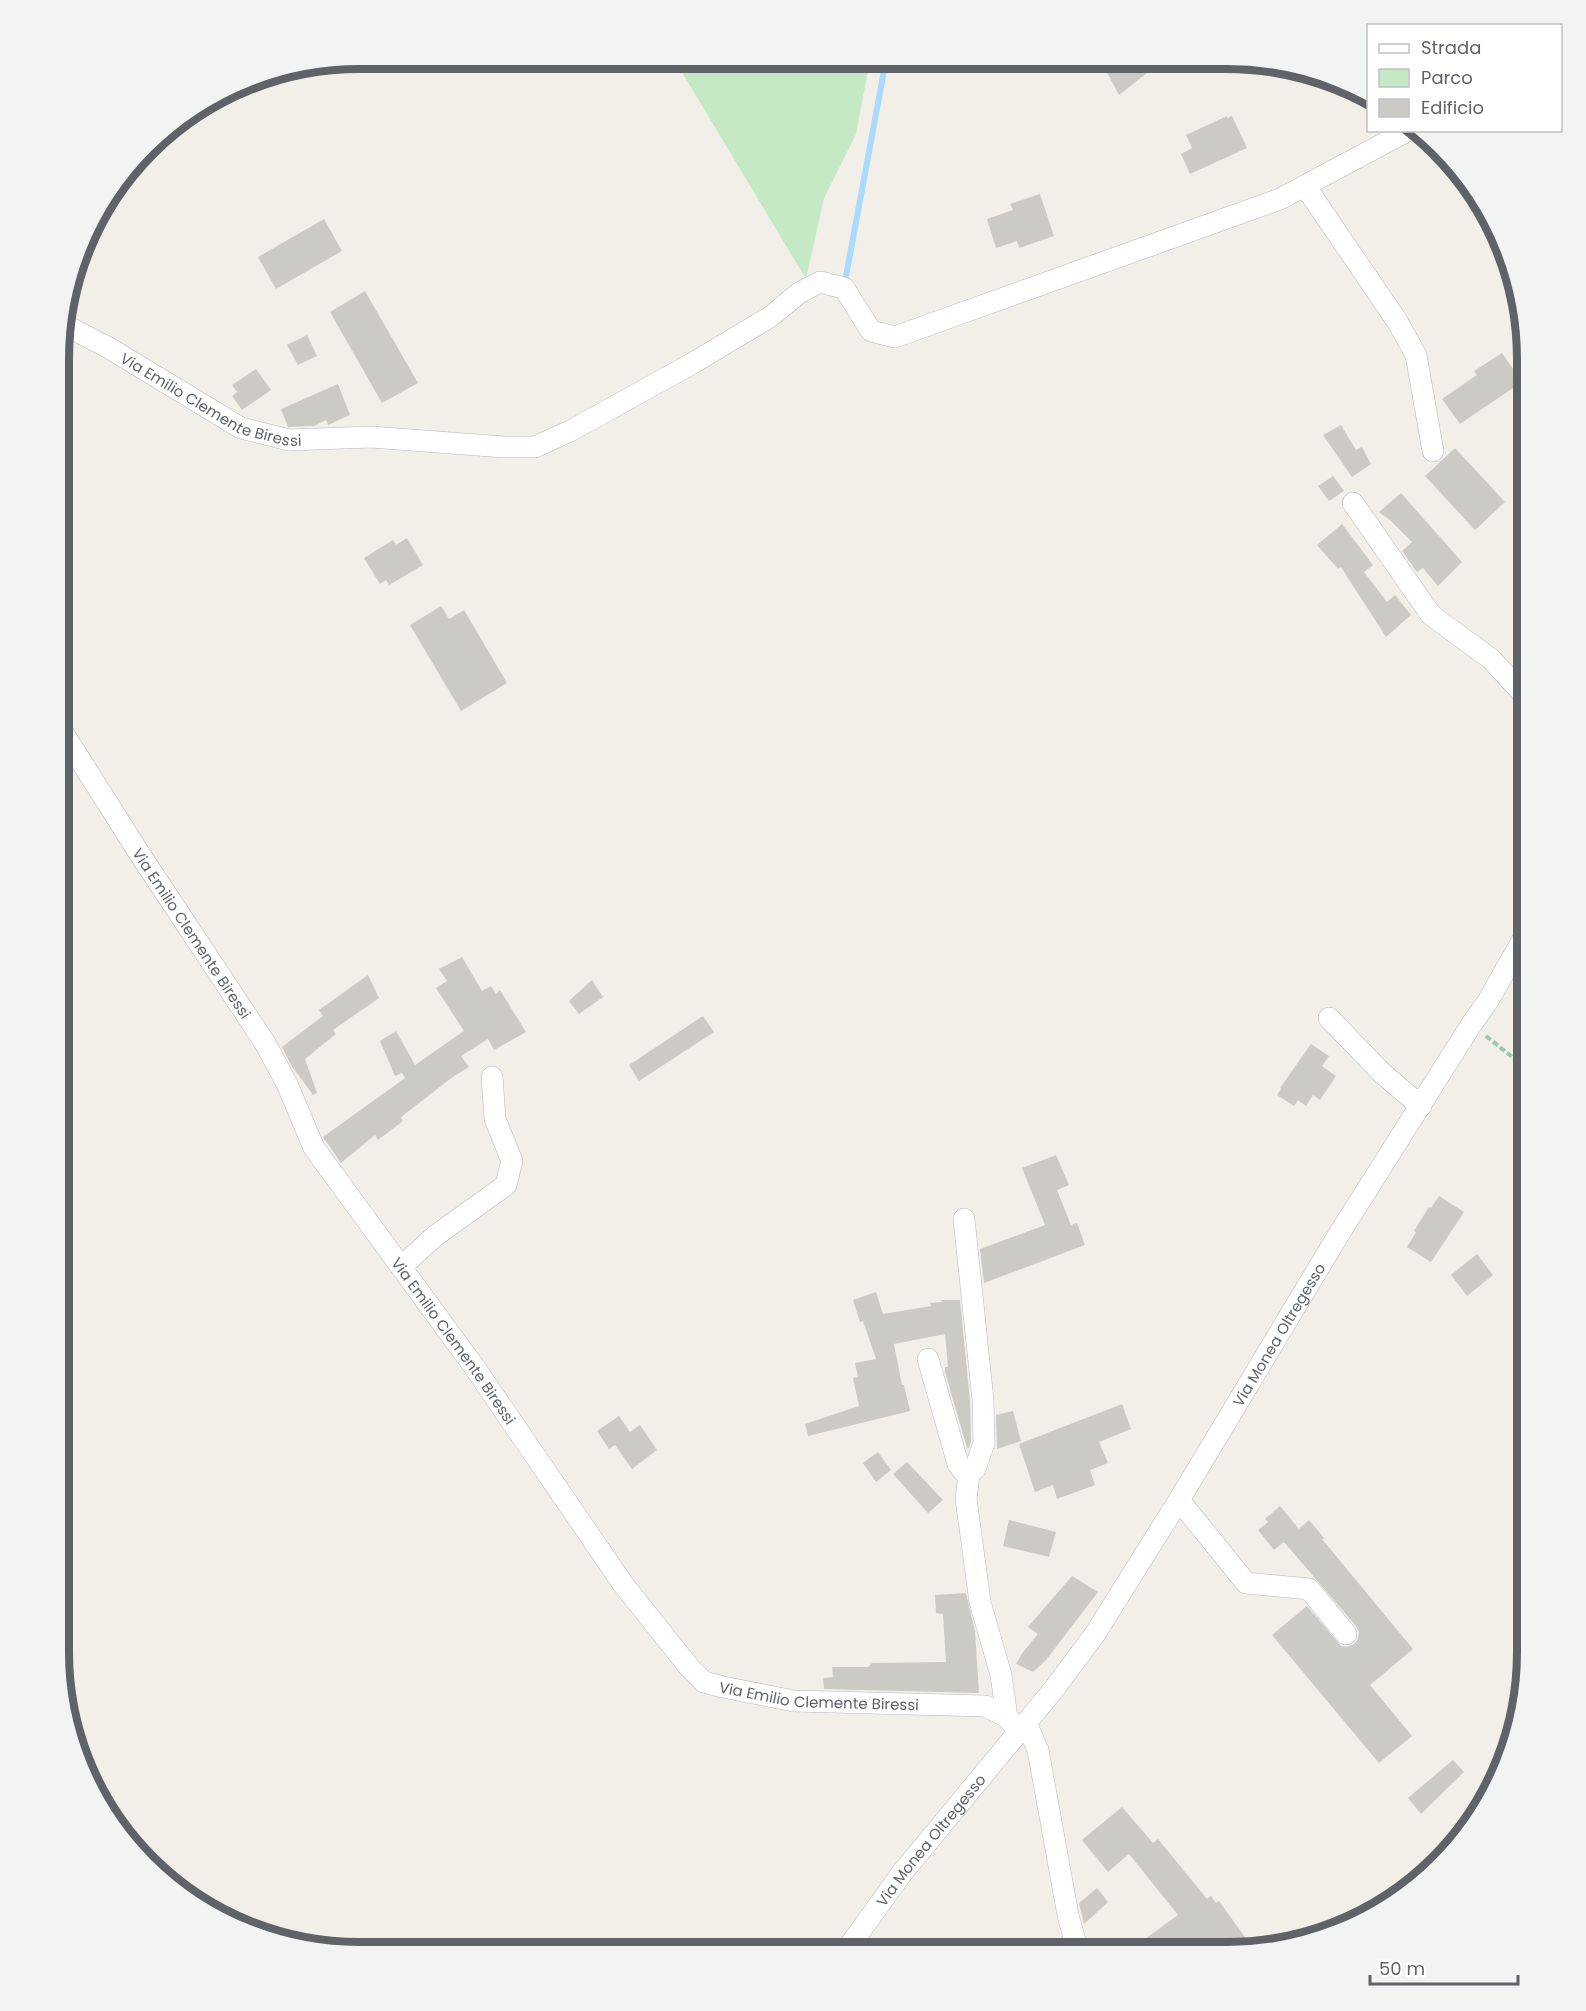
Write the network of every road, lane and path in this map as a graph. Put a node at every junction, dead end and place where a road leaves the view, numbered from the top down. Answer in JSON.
{"nodes":[{"id":1,"x":1405,"y":132,"type":"edge"},
{"id":2,"x":1305,"y":186,"type":"junction"},
{"id":3,"x":71,"y":328,"type":"edge"},
{"id":4,"x":1433,"y":451,"type":"dead end"},
{"id":5,"x":1353,"y":503,"type":"dead end"},
{"id":6,"x":1517,"y":687,"type":"edge"},
{"id":7,"x":69,"y":742,"type":"edge"},
{"id":8,"x":1517,"y":962,"type":"edge"},
{"id":9,"x":1329,"y":1018,"type":"dead end"},
{"id":10,"x":1471,"y":1025,"type":"junction"},
{"id":11,"x":1517,"y":1062,"type":"edge"},
{"id":12,"x":492,"y":1077,"type":"dead end"},
{"id":13,"x":1421,"y":1106,"type":"junction"},
{"id":14,"x":964,"y":1219,"type":"dead end"},
{"id":15,"x":402,"y":1266,"type":"junction"},
{"id":16,"x":928,"y":1359,"type":"dead end"},
{"id":17,"x":969,"y":1474,"type":"junction"},
{"id":18,"x":1179,"y":1500,"type":"junction"},
{"id":19,"x":1346,"y":1635,"type":"dead end"},
{"id":20,"x":1003,"y":1693,"type":"junction"},
{"id":21,"x":985,"y":1706,"type":"junction"},
{"id":22,"x":1018,"y":1723,"type":"junction"},
{"id":23,"x":852,"y":1942,"type":"edge"},
{"id":24,"x":1075,"y":1942,"type":"edge"}],
"edges":[{"from":1,"to":2,"type":"street","name":"Via Emilio Clemente Biressi"},
{"from":2,"to":3,"type":"street","name":"Via Emilio Clemente Biressi"},
{"from":2,"to":4,"type":"street"},
{"from":5,"to":6,"type":"street"},
{"from":7,"to":15,"type":"street","name":"Via Emilio Clemente Biressi"},
{"from":8,"to":10,"type":"street","name":"Via Monea Oltregesso"},
{"from":9,"to":13,"type":"street"},
{"from":10,"to":11,"type":"path"},
{"from":10,"to":13,"type":"street","name":"Via Monea Oltregesso"},
{"from":12,"to":15,"type":"street"},
{"from":13,"to":18,"type":"street","name":"Via Monea Oltregesso"},
{"from":14,"to":17,"type":"street"},
{"from":15,"to":21,"type":"street","name":"Via Emilio Clemente Biressi"},
{"from":16,"to":17,"type":"street"},
{"from":17,"to":20,"type":"street"},
{"from":18,"to":19,"type":"street"},
{"from":18,"to":22,"type":"street","name":"Via Monea Oltregesso"},
{"from":20,"to":21,"type":"street"},
{"from":20,"to":22,"type":"street"},
{"from":21,"to":22,"type":"street","name":"Via Emilio Clemente Biressi"},
{"from":22,"to":23,"type":"street","name":"Via Monea Oltregesso"},
{"from":22,"to":24,"type":"street"}]}
